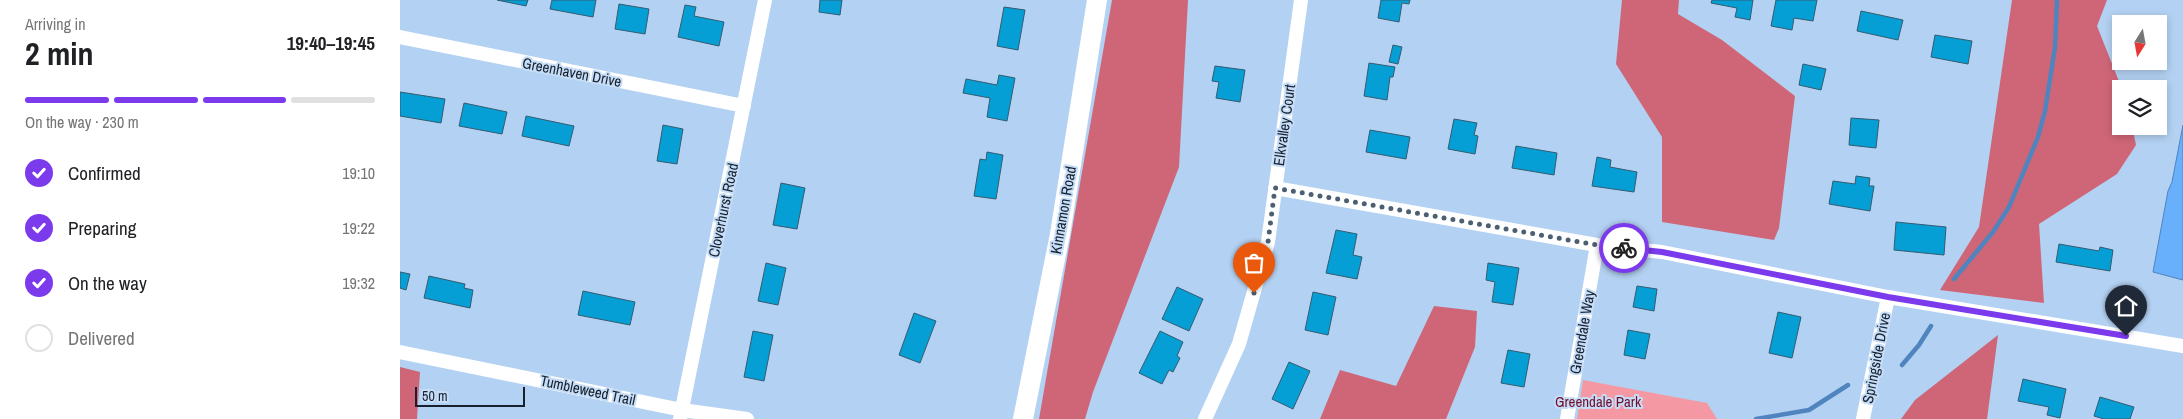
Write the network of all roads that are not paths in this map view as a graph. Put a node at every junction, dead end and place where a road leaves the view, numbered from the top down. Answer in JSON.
{"nodes":[{"id":1,"x":765,"y":0,"type":"edge"},
{"id":2,"x":1097,"y":0,"type":"edge"},
{"id":3,"x":1301,"y":0,"type":"edge"},
{"id":4,"x":400,"y":37,"type":"edge"},
{"id":5,"x":744,"y":106,"type":"junction"},
{"id":6,"x":1275,"y":188,"type":"junction"},
{"id":7,"x":1597,"y":245,"type":"junction"},
{"id":8,"x":1888,"y":297,"type":"junction"},
{"id":9,"x":2183,"y":346,"type":"edge"},
{"id":10,"x":400,"y":352,"type":"edge"},
{"id":11,"x":681,"y":414,"type":"edge"},
{"id":12,"x":747,"y":419,"type":"edge"},
{"id":13,"x":1023,"y":419,"type":"edge"},
{"id":14,"x":1205,"y":419,"type":"edge"},
{"id":15,"x":1567,"y":419,"type":"edge"},
{"id":16,"x":1863,"y":419,"type":"edge"}],
"edges":[{"from":1,"to":5,"type":"street","name":"Cloverhurst Road"},
{"from":2,"to":13,"type":"main road","name":"Kinnamon Road"},
{"from":3,"to":6,"type":"street","name":"Elkvalley Court"},
{"from":4,"to":5,"type":"street","name":"Greenhaven Drive"},
{"from":5,"to":11,"type":"street","name":"Cloverhurst Road"},
{"from":6,"to":7,"type":"street"},
{"from":6,"to":14,"type":"street","name":"Elkvalley Court"},
{"from":7,"to":8,"type":"street"},
{"from":7,"to":15,"type":"street","name":"Greendale Way"},
{"from":8,"to":9,"type":"street"},
{"from":8,"to":16,"type":"street","name":"Springside Drive"},
{"from":10,"to":11,"type":"street","name":"Tumbleweed Trail"},
{"from":11,"to":12,"type":"street","name":"Tumbleweed Trail"}]}
